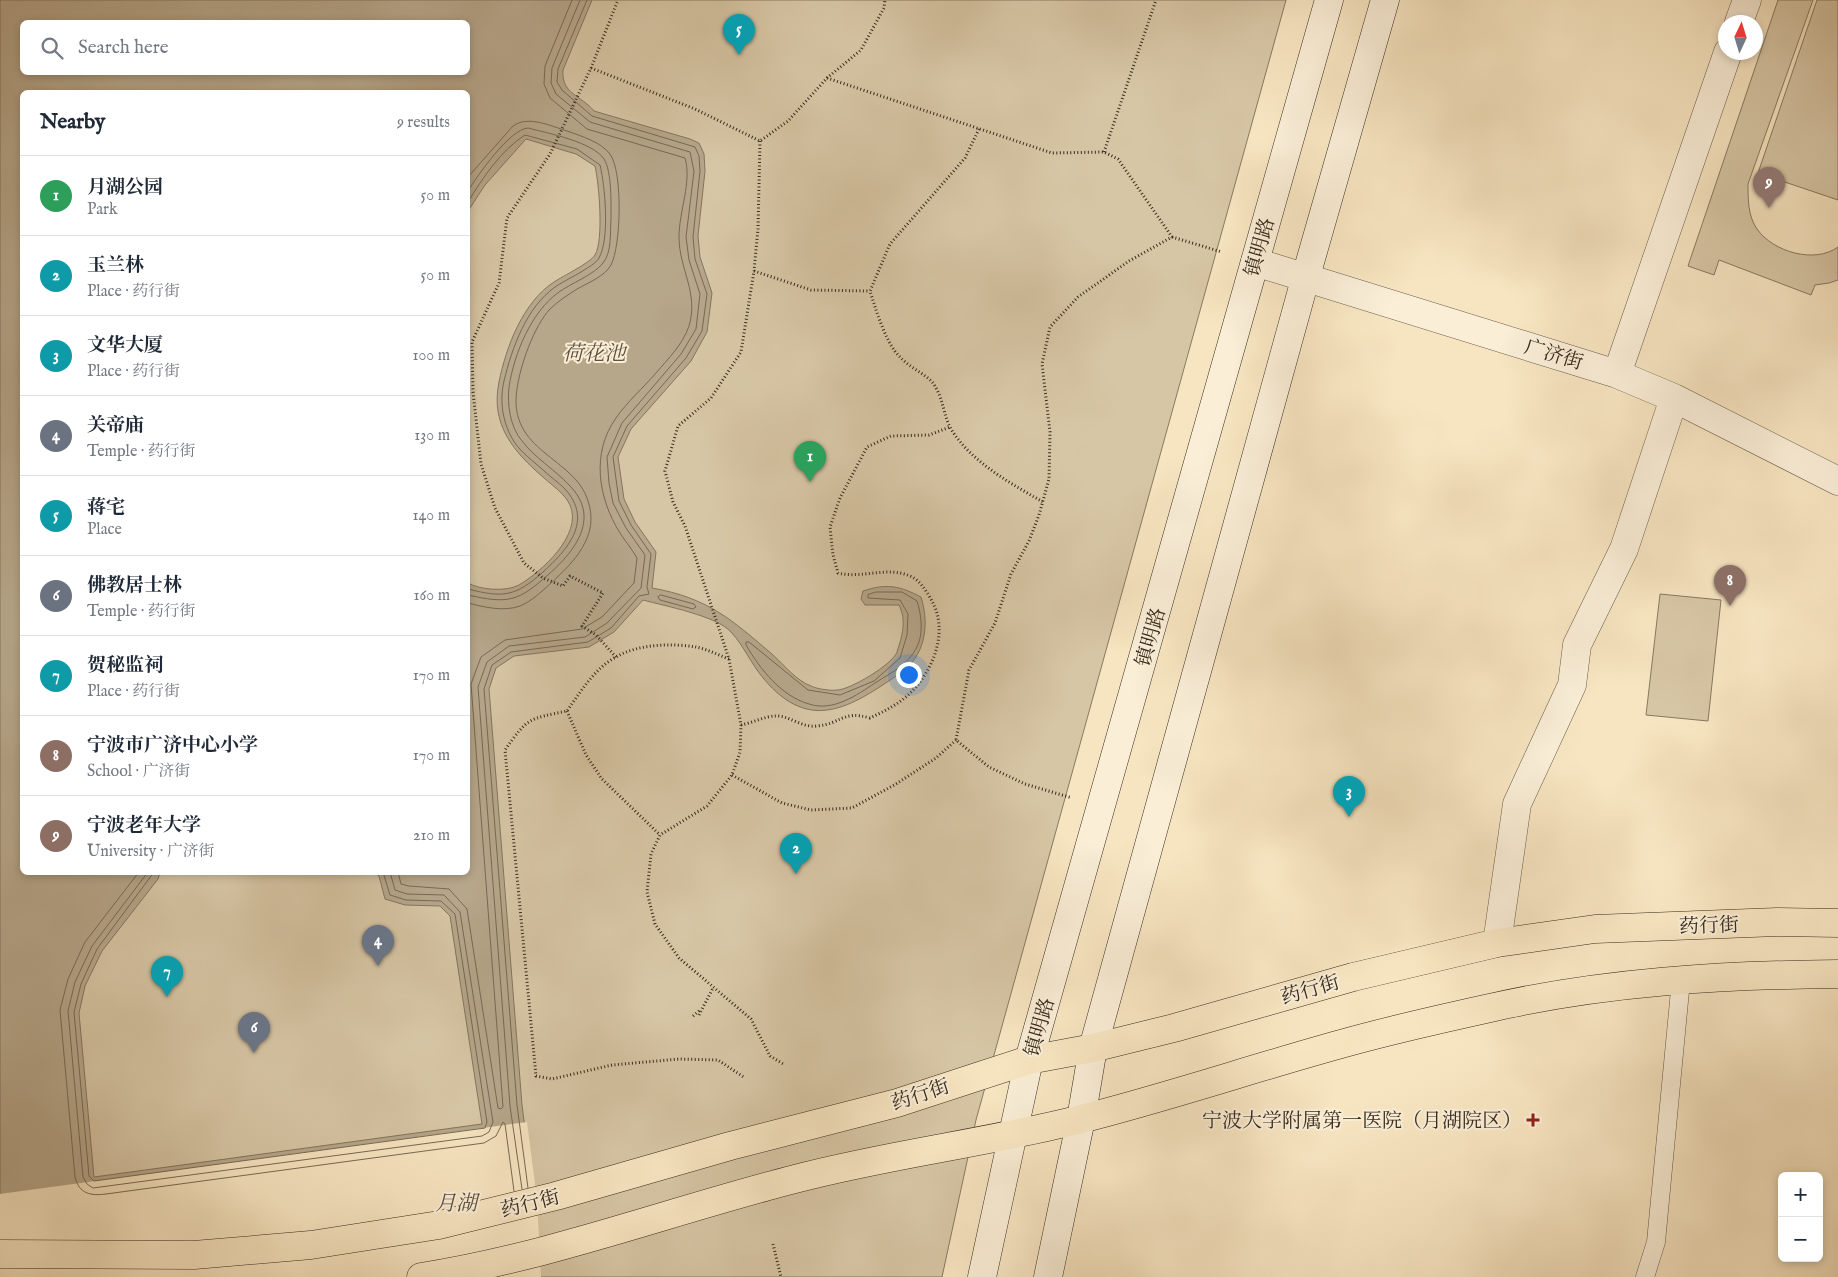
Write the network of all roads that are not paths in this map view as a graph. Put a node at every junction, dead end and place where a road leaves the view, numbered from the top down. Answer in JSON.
{"nodes":[{"id":1,"x":1329,"y":0,"type":"edge"},
{"id":2,"x":1385,"y":0,"type":"edge"},
{"id":3,"x":1747,"y":0,"type":"edge"},
{"id":4,"x":1742,"y":15,"type":"edge"},
{"id":5,"x":1725,"y":60,"type":"edge"},
{"id":6,"x":1255,"y":262,"type":"junction"},
{"id":7,"x":1306,"y":276,"type":"junction"},
{"id":8,"x":1617,"y":374,"type":"junction"},
{"id":9,"x":1674,"y":398,"type":"junction"},
{"id":10,"x":1838,"y":481,"type":"edge"},
{"id":11,"x":1838,"y":923,"type":"edge"},
{"id":12,"x":1497,"y":943,"type":"junction"},
{"id":13,"x":1838,"y":974,"type":"edge"},
{"id":14,"x":1681,"y":980,"type":"junction"},
{"id":15,"x":1093,"y":1048,"type":"junction"},
{"id":16,"x":1029,"y":1060,"type":"junction"},
{"id":17,"x":1081,"y":1119,"type":"junction"},
{"id":18,"x":1012,"y":1134,"type":"junction"},
{"id":19,"x":0,"y":1254,"type":"edge"},
{"id":20,"x":421,"y":1277,"type":"edge"},
{"id":21,"x":982,"y":1277,"type":"edge"},
{"id":22,"x":1048,"y":1277,"type":"edge"},
{"id":23,"x":1645,"y":1277,"type":"edge"}],
"edges":[{"from":1,"to":6,"type":"main road","name":"镇明路"},
{"from":2,"to":7,"type":"main road"},
{"from":3,"to":4,"type":"main road"},
{"from":5,"to":8,"type":"main road"},
{"from":6,"to":7,"type":"main road","name":"广济街"},
{"from":6,"to":16,"type":"main road","name":"镇明路"},
{"from":7,"to":8,"type":"main road","name":"广济街"},
{"from":7,"to":15,"type":"main road"},
{"from":8,"to":9,"type":"main road","name":"广济街"},
{"from":9,"to":10,"type":"main road","name":"广济街"},
{"from":9,"to":12,"type":"main road"},
{"from":11,"to":12,"type":"main road","name":"药行街"},
{"from":12,"to":15,"type":"main road","name":"药行街"},
{"from":13,"to":14,"type":"main road"},
{"from":14,"to":17,"type":"main road"},
{"from":14,"to":23,"type":"lane"},
{"from":15,"to":16,"type":"main road","name":"药行街"},
{"from":15,"to":17,"type":"main road"},
{"from":16,"to":18,"type":"main road","name":"镇明路"},
{"from":16,"to":19,"type":"main road","name":"药行街"},
{"from":17,"to":18,"type":"main road"},
{"from":17,"to":22,"type":"main road"},
{"from":18,"to":20,"type":"main road"},
{"from":18,"to":21,"type":"main road","name":"镇明路"}]}
